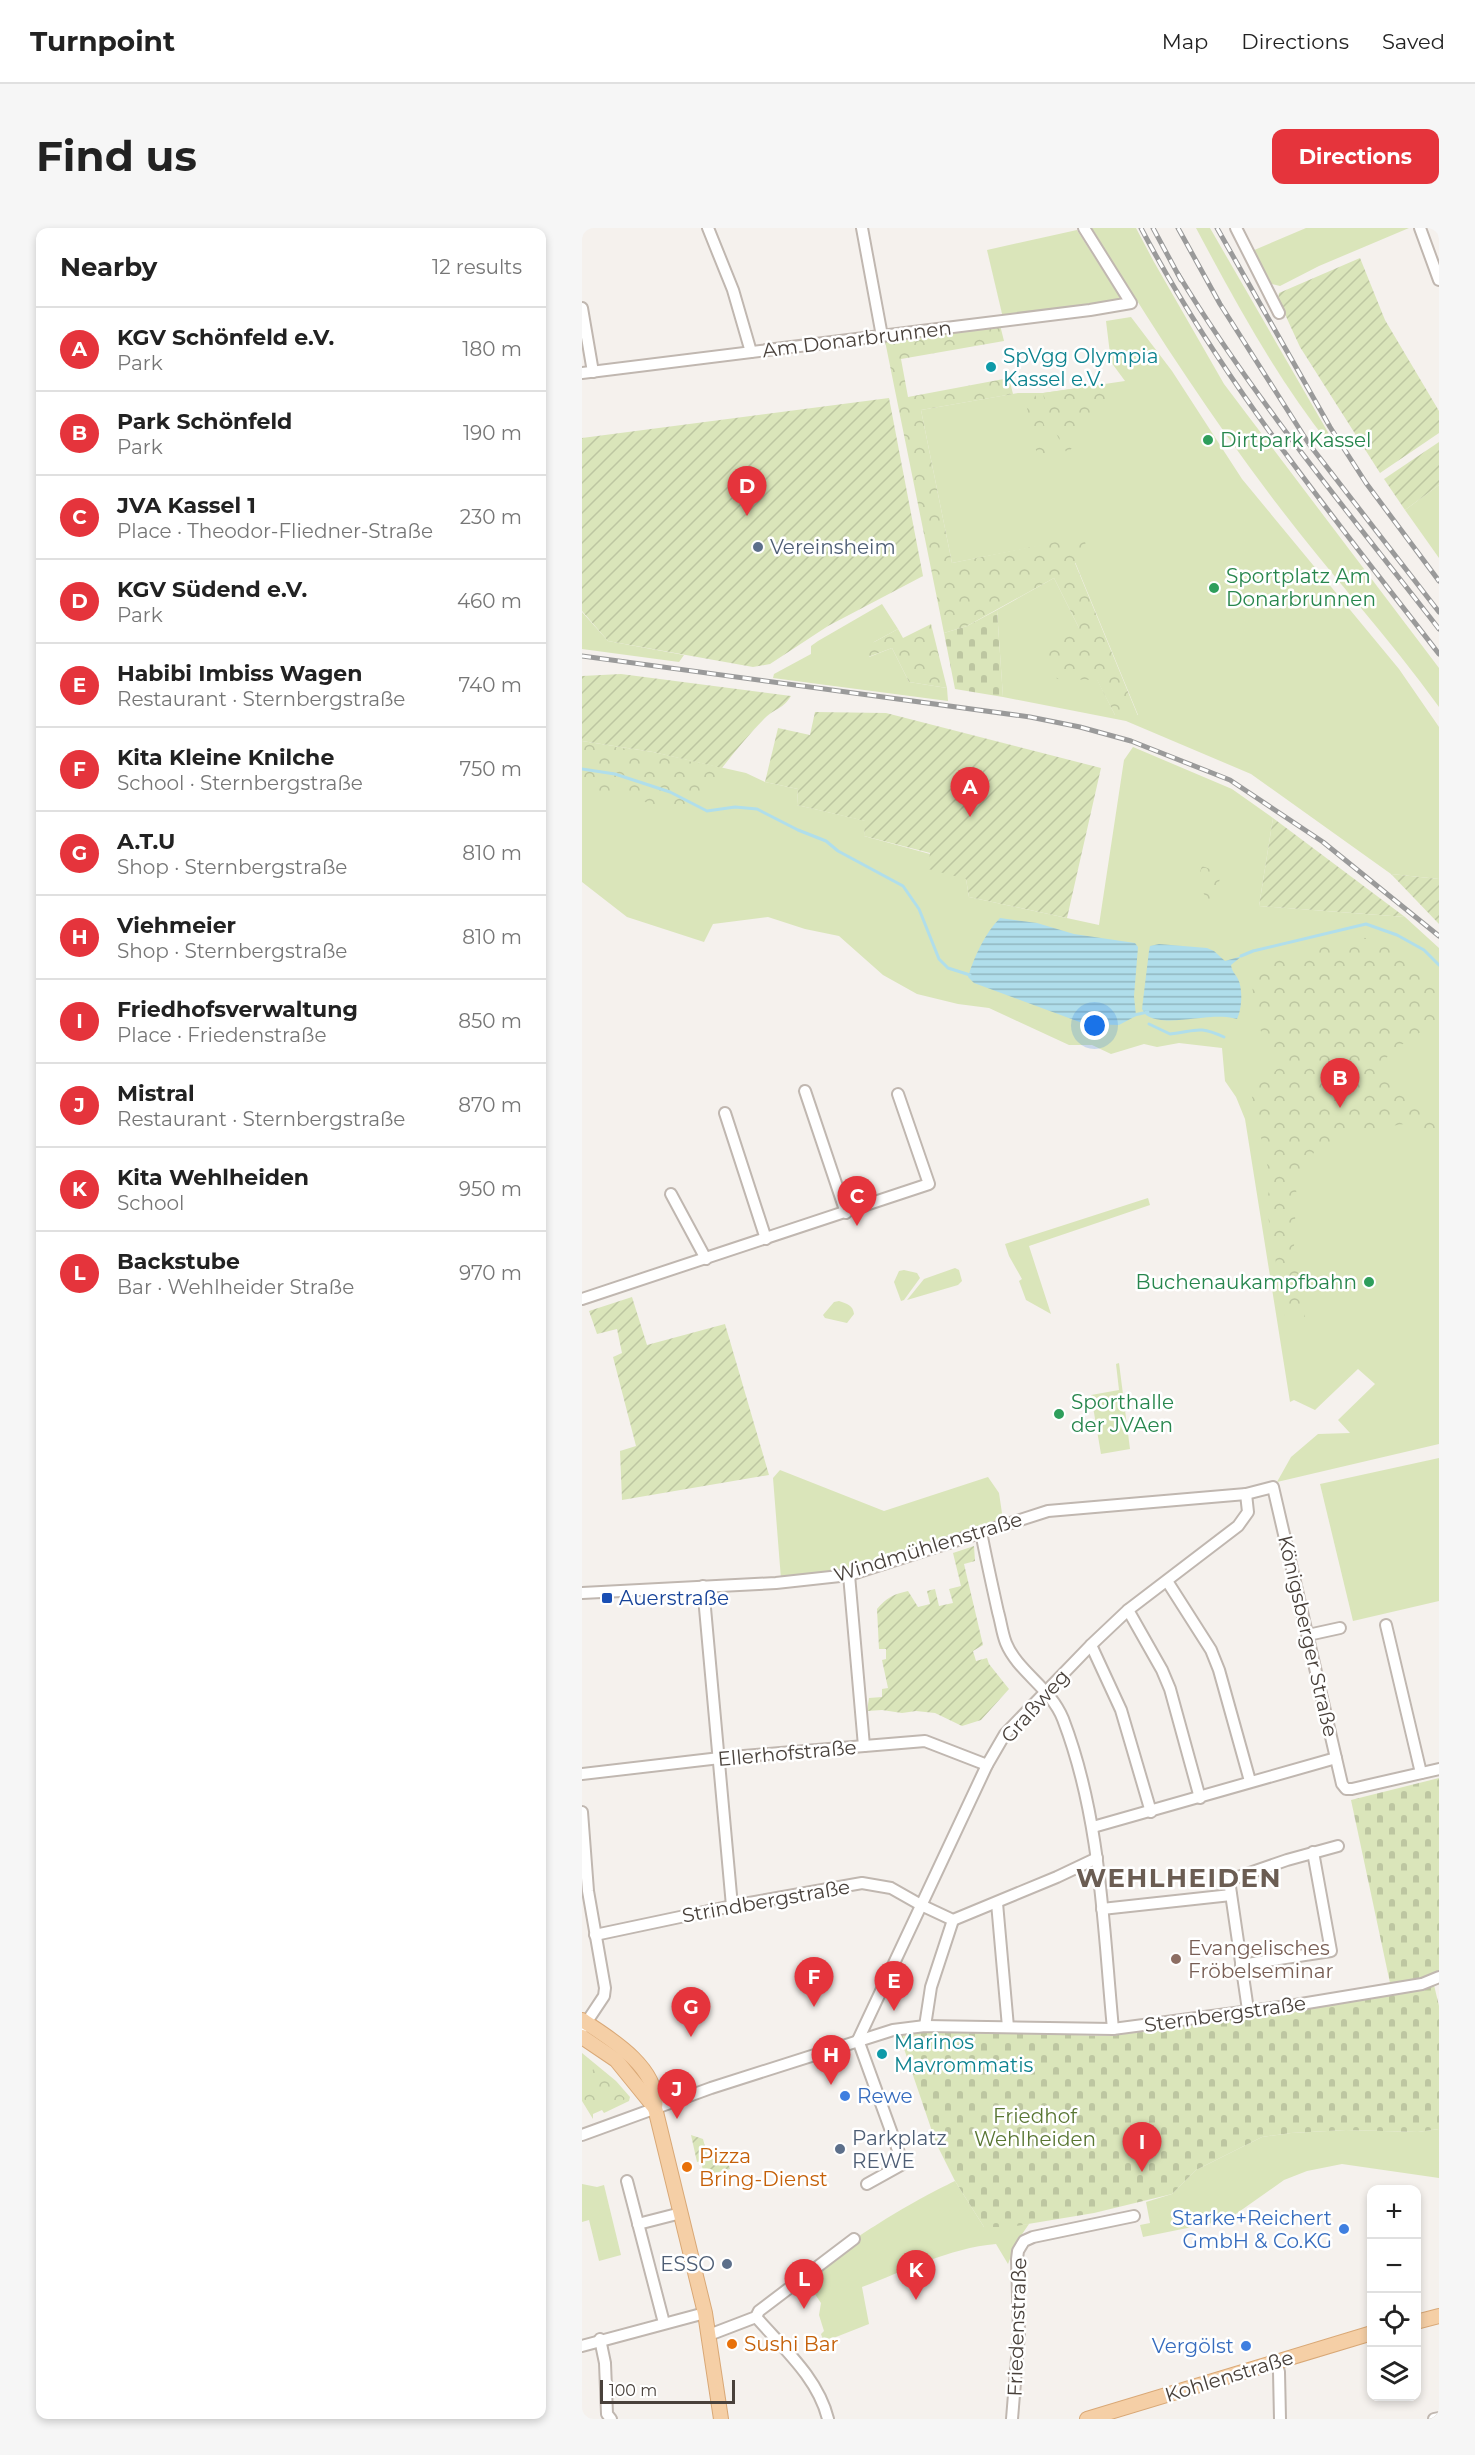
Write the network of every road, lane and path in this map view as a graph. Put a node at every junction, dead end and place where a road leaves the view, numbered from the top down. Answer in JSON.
{"nodes":[{"id":1,"x":708,"y":228,"type":"edge"},
{"id":2,"x":862,"y":228,"type":"edge"},
{"id":3,"x":1084,"y":228,"type":"edge"},
{"id":4,"x":1236,"y":228,"type":"edge"},
{"id":5,"x":1420,"y":229,"type":"edge"},
{"id":6,"x":1439,"y":280,"type":"edge"},
{"id":7,"x":582,"y":308,"type":"edge"},
{"id":8,"x":1279,"y":313,"type":"dead end"},
{"id":9,"x":882,"y":336,"type":"junction"},
{"id":10,"x":751,"y":352,"type":"junction"},
{"id":11,"x":588,"y":372,"type":"edge"},
{"id":12,"x":805,"y":1091,"type":"dead end"},
{"id":13,"x":898,"y":1094,"type":"dead end"},
{"id":14,"x":725,"y":1113,"type":"dead end"},
{"id":15,"x":670,"y":1194,"type":"dead end"},
{"id":16,"x":846,"y":1213,"type":"junction"},
{"id":17,"x":766,"y":1239,"type":"junction"},
{"id":18,"x":706,"y":1259,"type":"junction"},
{"id":19,"x":582,"y":1299,"type":"edge"},
{"id":20,"x":1273,"y":1487,"type":"joint"},
{"id":21,"x":1246,"y":1494,"type":"junction"},
{"id":22,"x":981,"y":1532,"type":"junction"},
{"id":23,"x":849,"y":1575,"type":"junction"},
{"id":24,"x":1167,"y":1581,"type":"junction"},
{"id":25,"x":703,"y":1586,"type":"junction"},
{"id":26,"x":582,"y":1593,"type":"edge"},
{"id":27,"x":1128,"y":1610,"type":"junction"},
{"id":28,"x":1386,"y":1625,"type":"dead end"},
{"id":29,"x":1340,"y":1628,"type":"dead end"},
{"id":30,"x":1308,"y":1635,"type":"junction"},
{"id":31,"x":1091,"y":1645,"type":"junction"},
{"id":32,"x":1046,"y":1691,"type":"junction"},
{"id":33,"x":864,"y":1746,"type":"junction"},
{"id":34,"x":720,"y":1758,"type":"junction"},
{"id":35,"x":1336,"y":1758,"type":"junction"},
{"id":36,"x":987,"y":1765,"type":"junction"},
{"id":37,"x":1439,"y":1769,"type":"edge"},
{"id":38,"x":1421,"y":1773,"type":"junction"},
{"id":39,"x":582,"y":1774,"type":"edge"},
{"id":40,"x":1250,"y":1781,"type":"junction"},
{"id":41,"x":1200,"y":1798,"type":"junction"},
{"id":42,"x":582,"y":1812,"type":"edge"},
{"id":43,"x":1151,"y":1812,"type":"junction"},
{"id":44,"x":1093,"y":1827,"type":"junction"},
{"id":45,"x":1338,"y":1846,"type":"dead end"},
{"id":46,"x":1313,"y":1852,"type":"junction"},
{"id":47,"x":1097,"y":1858,"type":"junction"},
{"id":48,"x":1231,"y":1895,"type":"junction"},
{"id":49,"x":998,"y":1903,"type":"junction"},
{"id":50,"x":921,"y":1905,"type":"junction"},
{"id":51,"x":732,"y":1906,"type":"junction"},
{"id":52,"x":1102,"y":1909,"type":"junction"},
{"id":53,"x":953,"y":1920,"type":"junction"},
{"id":54,"x":595,"y":1935,"type":"junction"},
{"id":55,"x":1241,"y":1965,"type":"junction"},
{"id":56,"x":1438,"y":1980,"type":"edge"},
{"id":57,"x":1248,"y":2010,"type":"junction"},
{"id":58,"x":583,"y":2024,"type":"edge"},
{"id":59,"x":925,"y":2026,"type":"junction"},
{"id":60,"x":1008,"y":2027,"type":"junction"},
{"id":61,"x":1113,"y":2029,"type":"junction"},
{"id":62,"x":582,"y":2037,"type":"edge"},
{"id":63,"x":858,"y":2040,"type":"junction"},
{"id":64,"x":655,"y":2108,"type":"junction"},
{"id":65,"x":582,"y":2135,"type":"edge"},
{"id":66,"x":627,"y":2181,"type":"dead end"},
{"id":67,"x":867,"y":2184,"type":"dead end"},
{"id":68,"x":681,"y":2212,"type":"junction"},
{"id":69,"x":1134,"y":2216,"type":"dead end"},
{"id":70,"x":638,"y":2224,"type":"junction"},
{"id":71,"x":854,"y":2239,"type":"dead end"},
{"id":72,"x":705,"y":2313,"type":"junction"},
{"id":73,"x":1439,"y":2316,"type":"edge"},
{"id":74,"x":756,"y":2318,"type":"junction"},
{"id":75,"x":1421,"y":2321,"type":"edge"},
{"id":76,"x":664,"y":2323,"type":"junction"},
{"id":77,"x":1367,"y":2334,"type":"edge"},
{"id":78,"x":709,"y":2336,"type":"junction"},
{"id":79,"x":600,"y":2339,"type":"junction"},
{"id":80,"x":582,"y":2346,"type":"edge"},
{"id":81,"x":1276,"y":2362,"type":"junction"},
{"id":82,"x":1439,"y":2418,"type":"edge"},
{"id":83,"x":611,"y":2419,"type":"edge"},
{"id":84,"x":721,"y":2419,"type":"edge"},
{"id":85,"x":828,"y":2419,"type":"edge"},
{"id":86,"x":1012,"y":2419,"type":"edge"},
{"id":87,"x":1087,"y":2419,"type":"edge"},
{"id":88,"x":1280,"y":2419,"type":"edge"},
{"id":89,"x":1434,"y":2419,"type":"edge"}],
"edges":[{"from":1,"to":10,"type":"street"},
{"from":2,"to":9,"type":"street"},
{"from":3,"to":9,"type":"street","name":"Am Donarbrunnen"},
{"from":4,"to":8,"type":"street"},
{"from":5,"to":6,"type":"street"},
{"from":7,"to":11,"type":"street"},
{"from":9,"to":10,"type":"street","name":"Am Donarbrunnen"},
{"from":10,"to":11,"type":"street","name":"Am Donarbrunnen"},
{"from":12,"to":16,"type":"street"},
{"from":13,"to":16,"type":"street"},
{"from":14,"to":17,"type":"street"},
{"from":15,"to":18,"type":"street"},
{"from":16,"to":17,"type":"street"},
{"from":17,"to":18,"type":"street"},
{"from":18,"to":19,"type":"street"},
{"from":20,"to":21,"type":"street","name":"Windmühlenstraße"},
{"from":20,"to":30,"type":"street","name":"Königsberger Straße"},
{"from":21,"to":22,"type":"street","name":"Windmühlenstraße"},
{"from":21,"to":24,"type":"street","name":"Graßweg"},
{"from":22,"to":23,"type":"street","name":"Windmühlenstraße"},
{"from":22,"to":32,"type":"street"},
{"from":23,"to":25,"type":"street","name":"Windmühlenstraße"},
{"from":23,"to":33,"type":"street"},
{"from":24,"to":27,"type":"street","name":"Graßweg"},
{"from":24,"to":40,"type":"street"},
{"from":25,"to":26,"type":"street","name":"Windmühlenstraße"},
{"from":25,"to":34,"type":"street"},
{"from":27,"to":31,"type":"street","name":"Graßweg"},
{"from":27,"to":41,"type":"street"},
{"from":28,"to":38,"type":"street"},
{"from":29,"to":30,"type":"street"},
{"from":30,"to":35,"type":"street","name":"Königsberger Straße"},
{"from":31,"to":32,"type":"street","name":"Graßweg"},
{"from":31,"to":43,"type":"street"},
{"from":32,"to":36,"type":"street","name":"Graßweg"},
{"from":32,"to":44,"type":"street"},
{"from":33,"to":34,"type":"street","name":"Ellerhofstraße"},
{"from":33,"to":36,"type":"street","name":"Ellerhofstraße"},
{"from":34,"to":39,"type":"street","name":"Ellerhofstraße"},
{"from":34,"to":51,"type":"street"},
{"from":35,"to":38,"type":"street","name":"Königsberger Straße"},
{"from":35,"to":40,"type":"street"},
{"from":36,"to":50,"type":"street","name":"Graßweg"},
{"from":37,"to":38,"type":"street"},
{"from":40,"to":41,"type":"street"},
{"from":41,"to":43,"type":"street"},
{"from":42,"to":54,"type":"street"},
{"from":43,"to":44,"type":"street"},
{"from":44,"to":47,"type":"street"},
{"from":45,"to":46,"type":"street"},
{"from":46,"to":48,"type":"street"},
{"from":46,"to":55,"type":"street"},
{"from":47,"to":49,"type":"street"},
{"from":47,"to":52,"type":"street"},
{"from":48,"to":52,"type":"street"},
{"from":48,"to":55,"type":"street"},
{"from":49,"to":53,"type":"street"},
{"from":49,"to":60,"type":"street"},
{"from":50,"to":51,"type":"street","name":"Strindbergstraße"},
{"from":50,"to":53,"type":"street","name":"Strindbergstraße"},
{"from":50,"to":63,"type":"street","name":"Graßweg"},
{"from":51,"to":54,"type":"street","name":"Strindbergstraße"},
{"from":52,"to":61,"type":"street"},
{"from":53,"to":59,"type":"street"},
{"from":54,"to":58,"type":"street"},
{"from":55,"to":57,"type":"street"},
{"from":56,"to":57,"type":"street","name":"Sternbergstraße"},
{"from":57,"to":61,"type":"street","name":"Sternbergstraße"},
{"from":58,"to":64,"type":"main road"},
{"from":59,"to":60,"type":"street","name":"Sternbergstraße"},
{"from":59,"to":63,"type":"street","name":"Sternbergstraße"},
{"from":60,"to":61,"type":"street","name":"Sternbergstraße"},
{"from":62,"to":64,"type":"main road"},
{"from":63,"to":64,"type":"street","name":"Sternbergstraße"},
{"from":63,"to":67,"type":"street"},
{"from":64,"to":65,"type":"street","name":"Sternbergstraße"},
{"from":64,"to":68,"type":"main road"},
{"from":66,"to":70,"type":"street"},
{"from":68,"to":70,"type":"street"},
{"from":68,"to":72,"type":"main road"},
{"from":69,"to":86,"type":"street","name":"Friedenstraße"},
{"from":70,"to":76,"type":"street"},
{"from":71,"to":74,"type":"street"},
{"from":72,"to":76,"type":"street"},
{"from":72,"to":78,"type":"main road"},
{"from":73,"to":75,"type":"main road"},
{"from":74,"to":78,"type":"street"},
{"from":74,"to":85,"type":"street"},
{"from":76,"to":79,"type":"street"},
{"from":77,"to":81,"type":"main road","name":"Kohlenstraße"},
{"from":78,"to":84,"type":"main road"},
{"from":79,"to":80,"type":"street"},
{"from":79,"to":83,"type":"street"},
{"from":81,"to":87,"type":"main road","name":"Kohlenstraße"},
{"from":81,"to":88,"type":"street"},
{"from":82,"to":89,"type":"street"}]}
